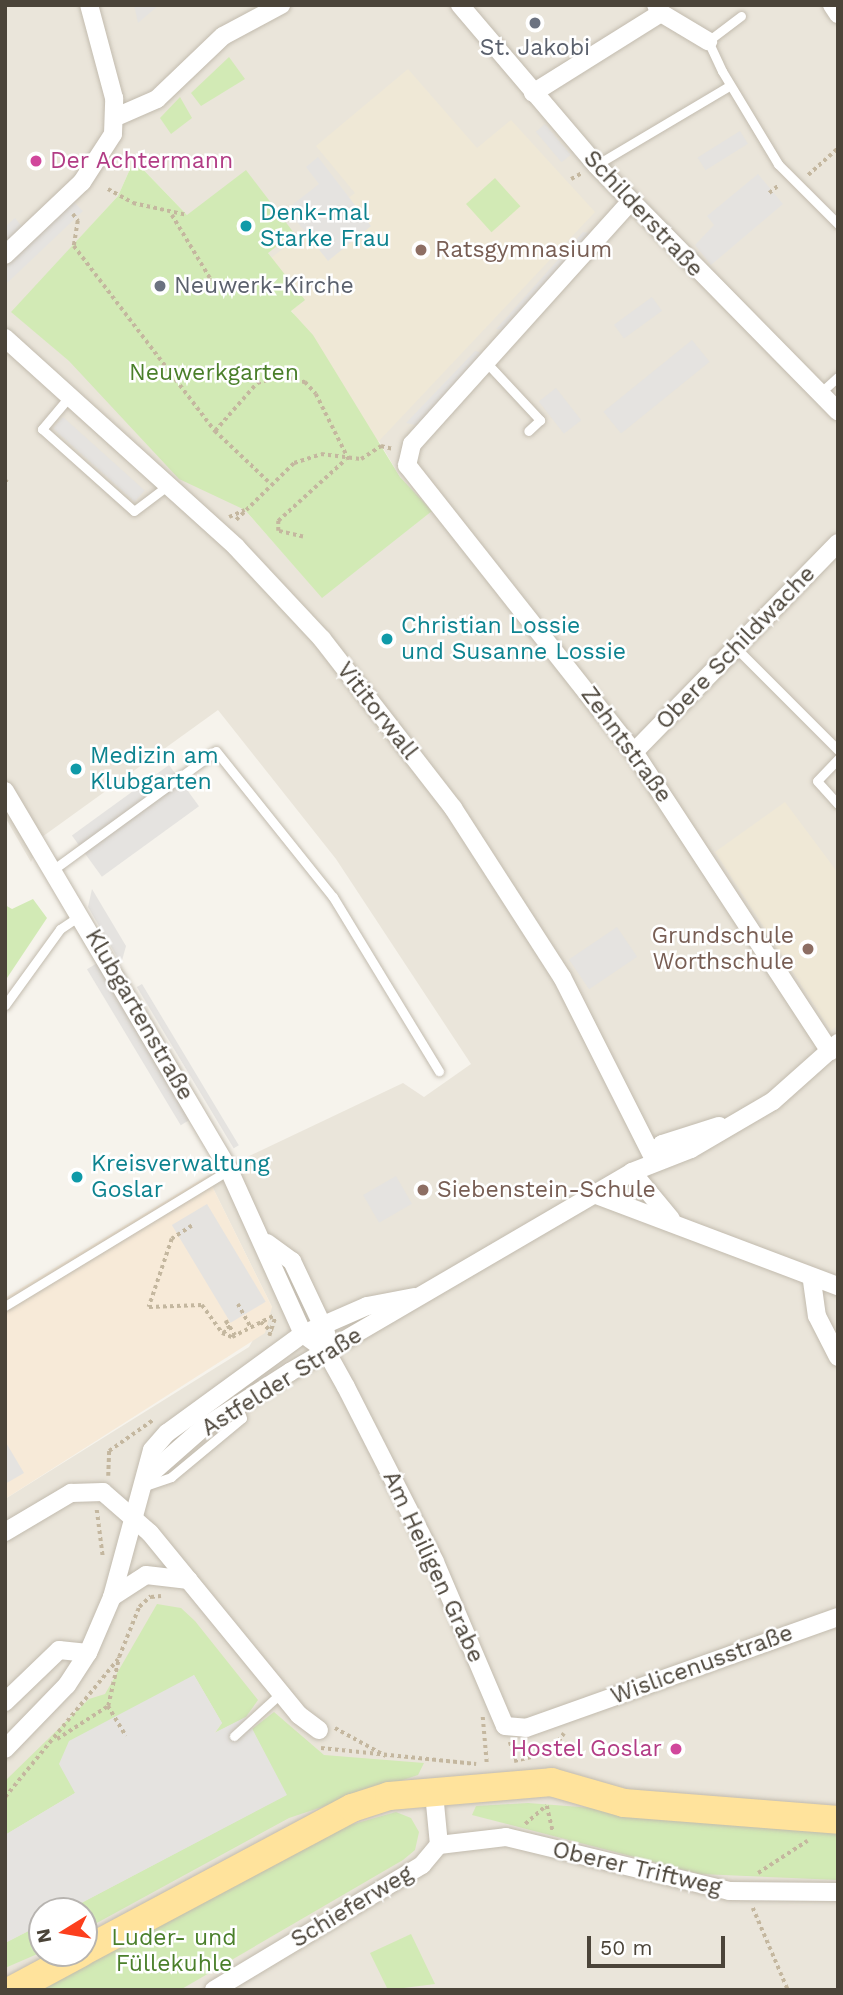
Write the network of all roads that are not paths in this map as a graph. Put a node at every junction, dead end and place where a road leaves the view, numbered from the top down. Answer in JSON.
{"nodes":[{"id":1,"x":89,"y":5,"type":"edge"},
{"id":2,"x":281,"y":5,"type":"edge"},
{"id":3,"x":460,"y":5,"type":"edge"},
{"id":4,"x":832,"y":5,"type":"edge"},
{"id":5,"x":659,"y":9,"type":"edge"},
{"id":6,"x":838,"y":14,"type":"edge"},
{"id":7,"x":741,"y":16,"type":"dead end"},
{"id":8,"x":708,"y":41,"type":"junction"},
{"id":9,"x":729,"y":86,"type":"junction"},
{"id":10,"x":533,"y":93,"type":"junction"},
{"id":11,"x":116,"y":117,"type":"junction"},
{"id":12,"x":596,"y":165,"type":"junction"},
{"id":13,"x":631,"y":201,"type":"junction"},
{"id":14,"x":838,"y":224,"type":"edge"},
{"id":15,"x":5,"y":255,"type":"edge"},
{"id":16,"x":5,"y":338,"type":"edge"},
{"id":17,"x":484,"y":360,"type":"junction"},
{"id":18,"x":838,"y":377,"type":"edge"},
{"id":19,"x":819,"y":394,"type":"junction"},
{"id":20,"x":69,"y":397,"type":"junction"},
{"id":21,"x":838,"y":411,"type":"edge"},
{"id":22,"x":528,"y":431,"type":"dead end"},
{"id":23,"x":164,"y":488,"type":"junction"},
{"id":24,"x":838,"y":543,"type":"edge"},
{"id":25,"x":738,"y":650,"type":"junction"},
{"id":26,"x":838,"y":750,"type":"edge"},
{"id":27,"x":634,"y":752,"type":"junction"},
{"id":28,"x":838,"y":759,"type":"edge"},
{"id":29,"x":5,"y":791,"type":"edge"},
{"id":30,"x":838,"y":804,"type":"edge"},
{"id":31,"x":54,"y":869,"type":"junction"},
{"id":32,"x":82,"y":914,"type":"junction"},
{"id":33,"x":5,"y":1005,"type":"edge"},
{"id":34,"x":834,"y":1047,"type":"edge"},
{"id":35,"x":439,"y":1071,"type":"dead end"},
{"id":36,"x":654,"y":1159,"type":"junction"},
{"id":37,"x":229,"y":1170,"type":"junction"},
{"id":38,"x":632,"y":1171,"type":"junction"},
{"id":39,"x":594,"y":1194,"type":"junction"},
{"id":40,"x":671,"y":1219,"type":"junction"},
{"id":41,"x":267,"y":1242,"type":"junction"},
{"id":42,"x":812,"y":1281,"type":"junction"},
{"id":43,"x":838,"y":1286,"type":"edge"},
{"id":44,"x":422,"y":1295,"type":"junction"},
{"id":45,"x":5,"y":1306,"type":"edge"},
{"id":46,"x":326,"y":1322,"type":"junction"},
{"id":47,"x":303,"y":1334,"type":"junction"},
{"id":48,"x":326,"y":1351,"type":"junction"},
{"id":49,"x":838,"y":1357,"type":"edge"},
{"id":50,"x":145,"y":1482,"type":"junction"},
{"id":51,"x":131,"y":1513,"type":"junction"},
{"id":52,"x":5,"y":1532,"type":"edge"},
{"id":53,"x":189,"y":1580,"type":"junction"},
{"id":54,"x":112,"y":1597,"type":"junction"},
{"id":55,"x":838,"y":1617,"type":"edge"},
{"id":56,"x":88,"y":1653,"type":"junction"},
{"id":57,"x":281,"y":1693,"type":"junction"},
{"id":58,"x":5,"y":1702,"type":"edge"},
{"id":59,"x":566,"y":1714,"type":"joint"},
{"id":60,"x":319,"y":1730,"type":"road end"},
{"id":61,"x":233,"y":1736,"type":"dead end"},
{"id":62,"x":5,"y":1749,"type":"edge"},
{"id":63,"x":514,"y":1775,"type":"junction"},
{"id":64,"x":434,"y":1793,"type":"junction"},
{"id":65,"x":587,"y":1796,"type":"junction"},
{"id":66,"x":827,"y":1828,"type":"edge"},
{"id":67,"x":439,"y":1845,"type":"junction"},
{"id":68,"x":838,"y":1892,"type":"edge"},
{"id":69,"x":98,"y":1944,"type":"edge"},
{"id":70,"x":54,"y":1967,"type":"edge"},
{"id":71,"x":12,"y":1990,"type":"edge"},
{"id":72,"x":214,"y":1990,"type":"edge"}],
"edges":[{"from":1,"to":11,"type":"street"},
{"from":2,"to":11,"type":"street"},
{"from":3,"to":10,"type":"street","name":"Schilderstraße"},
{"from":4,"to":6,"type":"street"},
{"from":5,"to":8,"type":"street"},
{"from":5,"to":10,"type":"street"},
{"from":7,"to":8,"type":"lane"},
{"from":8,"to":9,"type":"lane"},
{"from":9,"to":12,"type":"lane"},
{"from":9,"to":14,"type":"lane"},
{"from":10,"to":12,"type":"street","name":"Schilderstraße"},
{"from":11,"to":15,"type":"street"},
{"from":12,"to":13,"type":"street","name":"Schilderstraße"},
{"from":13,"to":17,"type":"street"},
{"from":13,"to":19,"type":"street","name":"Schilderstraße"},
{"from":16,"to":20,"type":"street","name":"Vititorwall"},
{"from":17,"to":22,"type":"lane"},
{"from":17,"to":27,"type":"street","name":"Zehntstraße"},
{"from":18,"to":19,"type":"lane"},
{"from":19,"to":21,"type":"street","name":"Schilderstraße"},
{"from":20,"to":23,"type":"street","name":"Vititorwall"},
{"from":20,"to":23,"type":"lane"},
{"from":23,"to":36,"type":"street","name":"Vititorwall"},
{"from":24,"to":25,"type":"street","name":"Obere Schildwache"},
{"from":25,"to":26,"type":"lane"},
{"from":25,"to":27,"type":"street","name":"Obere Schildwache"},
{"from":27,"to":34,"type":"street","name":"Zehntstraße"},
{"from":28,"to":30,"type":"lane"},
{"from":29,"to":31,"type":"street","name":"Klubgartenstraße"},
{"from":31,"to":32,"type":"street","name":"Klubgartenstraße"},
{"from":31,"to":35,"type":"lane"},
{"from":32,"to":33,"type":"lane"},
{"from":32,"to":37,"type":"street","name":"Klubgartenstraße"},
{"from":34,"to":36,"type":"street","name":"Astfelder Straße"},
{"from":36,"to":38,"type":"street","name":"Astfelder Straße"},
{"from":37,"to":41,"type":"street","name":"Klubgartenstraße"},
{"from":37,"to":45,"type":"lane"},
{"from":38,"to":39,"type":"street","name":"Astfelder Straße"},
{"from":38,"to":40,"type":"street"},
{"from":39,"to":40,"type":"street"},
{"from":39,"to":44,"type":"street","name":"Astfelder Straße"},
{"from":40,"to":42,"type":"street"},
{"from":41,"to":46,"type":"street","name":"Klubgartenstraße"},
{"from":41,"to":47,"type":"street","name":"Klubgartenstraße"},
{"from":42,"to":43,"type":"street"},
{"from":42,"to":49,"type":"street"},
{"from":44,"to":46,"type":"street","name":"Astfelder Straße"},
{"from":44,"to":48,"type":"street","name":"Astfelder Straße"},
{"from":46,"to":47,"type":"street","name":"Astfelder Straße"},
{"from":46,"to":48,"type":"street","name":"Am Heiligen Grabe"},
{"from":47,"to":48,"type":"street","name":"Am Heiligen Grabe"},
{"from":47,"to":50,"type":"street","name":"Astfelder Straße"},
{"from":48,"to":50,"type":"street","name":"Astfelder Straße"},
{"from":48,"to":59,"type":"street","name":"Am Heiligen Grabe"},
{"from":50,"to":51,"type":"street","name":"Astfelder Straße"},
{"from":51,"to":52,"type":"street"},
{"from":51,"to":53,"type":"street"},
{"from":51,"to":54,"type":"street","name":"Astfelder Straße"},
{"from":53,"to":54,"type":"street"},
{"from":53,"to":57,"type":"street"},
{"from":54,"to":56,"type":"street","name":"Astfelder Straße"},
{"from":55,"to":59,"type":"street","name":"Wislicenusstraße"},
{"from":56,"to":58,"type":"street"},
{"from":56,"to":62,"type":"street","name":"Astfelder Straße"},
{"from":57,"to":60,"type":"street"},
{"from":57,"to":61,"type":"lane"},
{"from":63,"to":64,"type":"main road"},
{"from":63,"to":65,"type":"main road"},
{"from":63,"to":65,"type":"main road"},
{"from":64,"to":67,"type":"street"},
{"from":64,"to":69,"type":"main road"},
{"from":65,"to":66,"type":"main road"},
{"from":67,"to":68,"type":"street","name":"Oberer Triftweg"},
{"from":67,"to":72,"type":"street","name":"Schieferweg"},
{"from":70,"to":71,"type":"main road"}]}
